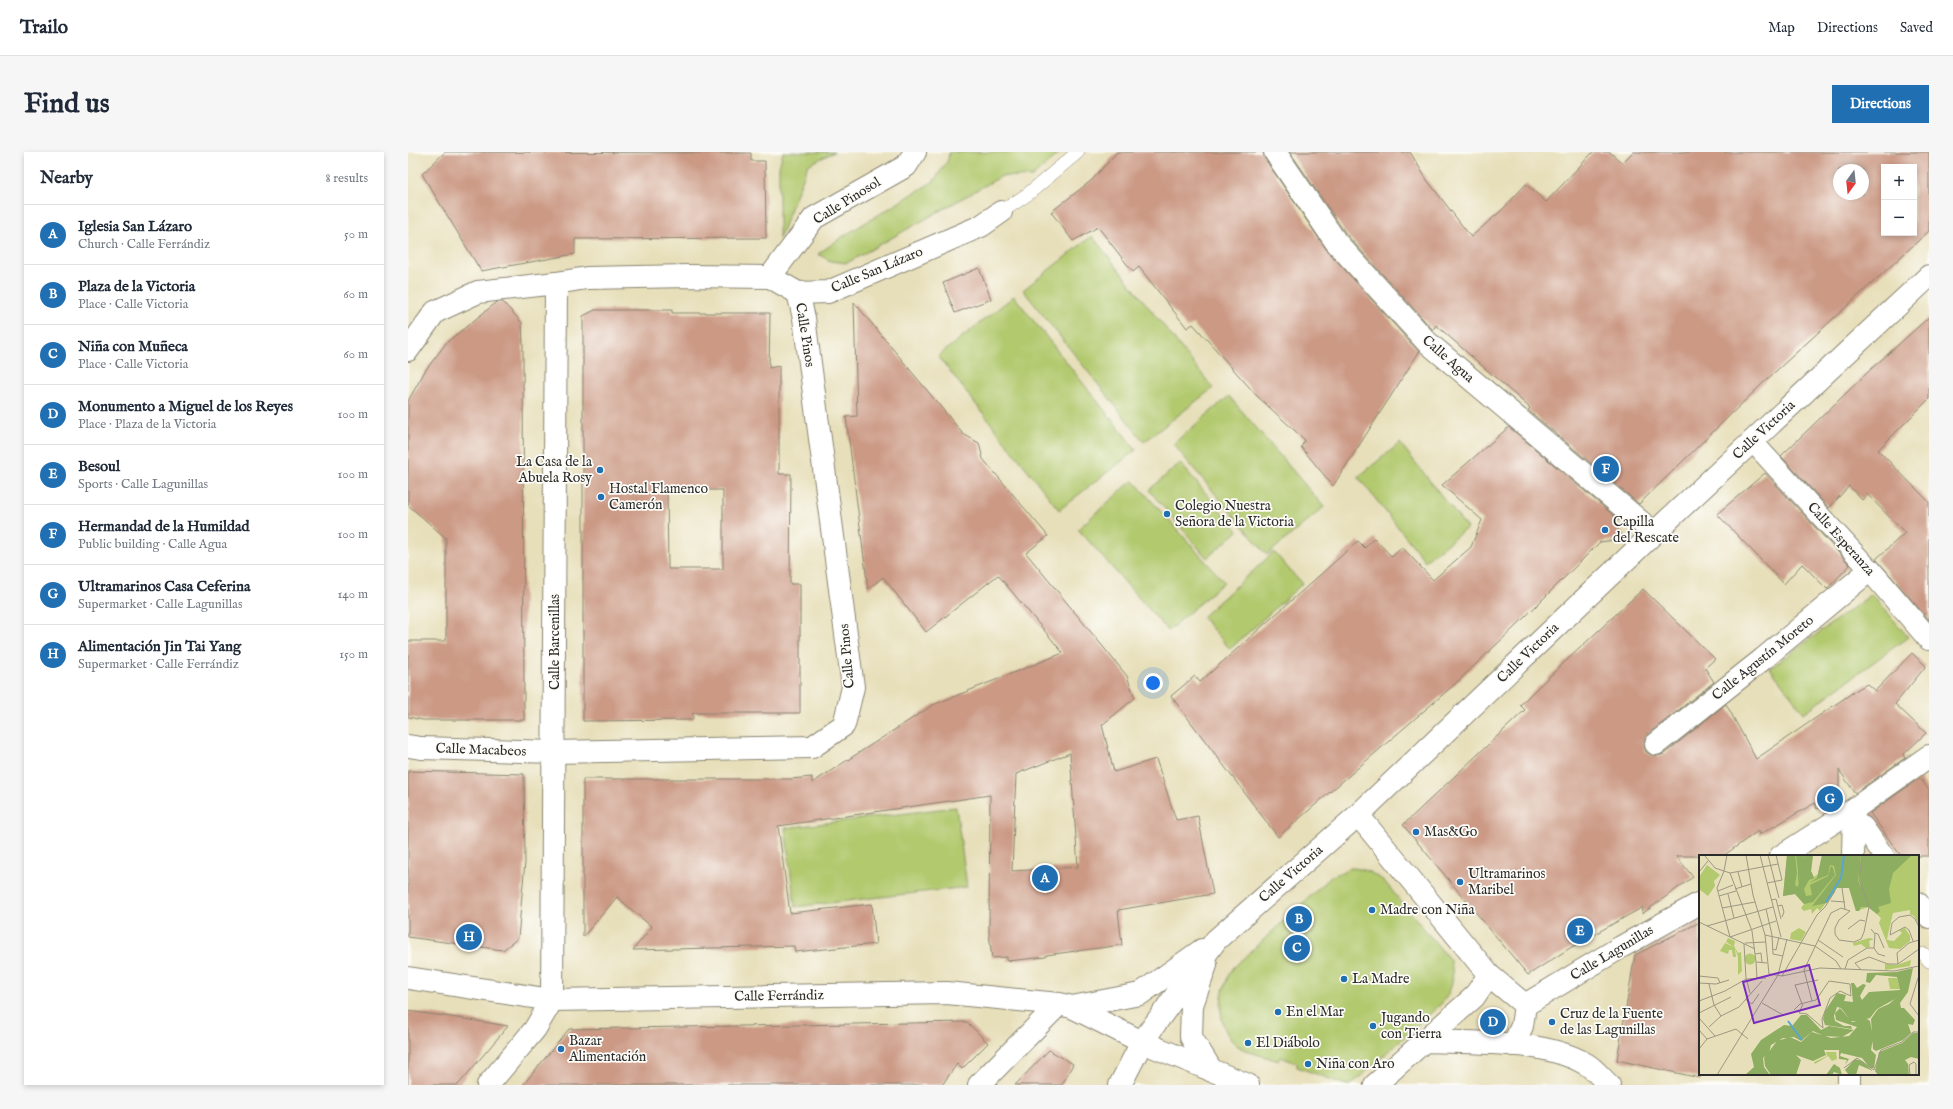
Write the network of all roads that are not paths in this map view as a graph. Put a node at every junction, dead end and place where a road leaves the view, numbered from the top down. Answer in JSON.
{"nodes":[{"id":1,"x":915,"y":152,"type":"edge"},
{"id":2,"x":1078,"y":152,"type":"edge"},
{"id":3,"x":1275,"y":152,"type":"edge"},
{"id":4,"x":1001,"y":212,"type":"joint"},
{"id":5,"x":1929,"y":276,"type":"edge"},
{"id":6,"x":770,"y":277,"type":"junction"},
{"id":7,"x":556,"y":283,"type":"junction"},
{"id":8,"x":798,"y":293,"type":"junction"},
{"id":9,"x":408,"y":350,"type":"edge"},
{"id":10,"x":1752,"y":441,"type":"junction"},
{"id":11,"x":1654,"y":533,"type":"junction"},
{"id":12,"x":1870,"y":570,"type":"junction"},
{"id":13,"x":1929,"y":639,"type":"edge"},
{"id":14,"x":1656,"y":744,"type":"dead end"},
{"id":15,"x":408,"y":746,"type":"edge"},
{"id":16,"x":554,"y":752,"type":"junction"},
{"id":17,"x":1929,"y":756,"type":"edge"},
{"id":18,"x":1358,"y":815,"type":"junction"},
{"id":19,"x":1858,"y":817,"type":"junction"},
{"id":20,"x":1783,"y":855,"type":"edge"},
{"id":21,"x":1853,"y":855,"type":"edge"},
{"id":22,"x":1883,"y":855,"type":"edge"},
{"id":23,"x":1699,"y":903,"type":"edge"},
{"id":24,"x":1919,"y":903,"type":"edge"},
{"id":25,"x":1929,"y":918,"type":"edge"},
{"id":26,"x":1216,"y":940,"type":"junction"},
{"id":27,"x":1489,"y":975,"type":"junction"},
{"id":28,"x":408,"y":978,"type":"edge"},
{"id":29,"x":552,"y":1000,"type":"junction"},
{"id":30,"x":1525,"y":1005,"type":"junction"},
{"id":31,"x":1065,"y":1006,"type":"junction"},
{"id":32,"x":1422,"y":1041,"type":"junction"},
{"id":33,"x":1142,"y":1042,"type":"junction"},
{"id":34,"x":1513,"y":1045,"type":"junction"},
{"id":35,"x":1212,"y":1071,"type":"junction"},
{"id":36,"x":488,"y":1085,"type":"edge"},
{"id":37,"x":979,"y":1085,"type":"edge"},
{"id":38,"x":1120,"y":1085,"type":"edge"},
{"id":39,"x":1248,"y":1085,"type":"edge"},
{"id":40,"x":1375,"y":1085,"type":"edge"},
{"id":41,"x":1609,"y":1085,"type":"edge"}],
"edges":[{"from":1,"to":6,"type":"street","name":"Calle Pinosol"},
{"from":2,"to":4,"type":"lane","name":"Calle San Lázaro"},
{"from":3,"to":11,"type":"street","name":"Calle Agua"},
{"from":4,"to":8,"type":"street","name":"Calle San Lázaro"},
{"from":5,"to":10,"type":"street","name":"Calle Victoria"},
{"from":6,"to":7,"type":"street"},
{"from":6,"to":8,"type":"street"},
{"from":7,"to":9,"type":"street"},
{"from":7,"to":16,"type":"street","name":"Calle Barcenillas"},
{"from":8,"to":16,"type":"street","name":"Calle Pinos"},
{"from":10,"to":11,"type":"street","name":"Calle Victoria"},
{"from":10,"to":12,"type":"street","name":"Calle Esperanza"},
{"from":11,"to":18,"type":"street","name":"Calle Victoria"},
{"from":12,"to":13,"type":"street","name":"Calle Esperanza"},
{"from":12,"to":14,"type":"street","name":"Calle Agustín Moreto"},
{"from":15,"to":16,"type":"street","name":"Calle Macabeos"},
{"from":16,"to":29,"type":"street","name":"Calle Barcenillas"},
{"from":17,"to":19,"type":"street"},
{"from":18,"to":26,"type":"street","name":"Calle Victoria"},
{"from":18,"to":27,"type":"street"},
{"from":19,"to":20,"type":"street"},
{"from":19,"to":21,"type":"street"},
{"from":19,"to":22,"type":"street"},
{"from":23,"to":30,"type":"street","name":"Calle Lagunillas"},
{"from":24,"to":25,"type":"street"},
{"from":26,"to":31,"type":"street"},
{"from":26,"to":33,"type":"street","name":"Calle Victoria"},
{"from":26,"to":35,"type":"street"},
{"from":27,"to":30,"type":"street"},
{"from":27,"to":32,"type":"street"},
{"from":28,"to":29,"type":"street","name":"Calle Ferrándiz"},
{"from":29,"to":31,"type":"street","name":"Calle Ferrándiz"},
{"from":29,"to":36,"type":"street"},
{"from":30,"to":34,"type":"street"},
{"from":31,"to":33,"type":"street","name":"Calle Ferrándiz"},
{"from":31,"to":37,"type":"street"},
{"from":32,"to":34,"type":"street"},
{"from":32,"to":40,"type":"street"},
{"from":33,"to":35,"type":"street","name":"Calle Ferrándiz"},
{"from":33,"to":38,"type":"street","name":"Calle Victoria"},
{"from":34,"to":41,"type":"street"},
{"from":35,"to":39,"type":"street","name":"Calle Ferrándiz"}]}
